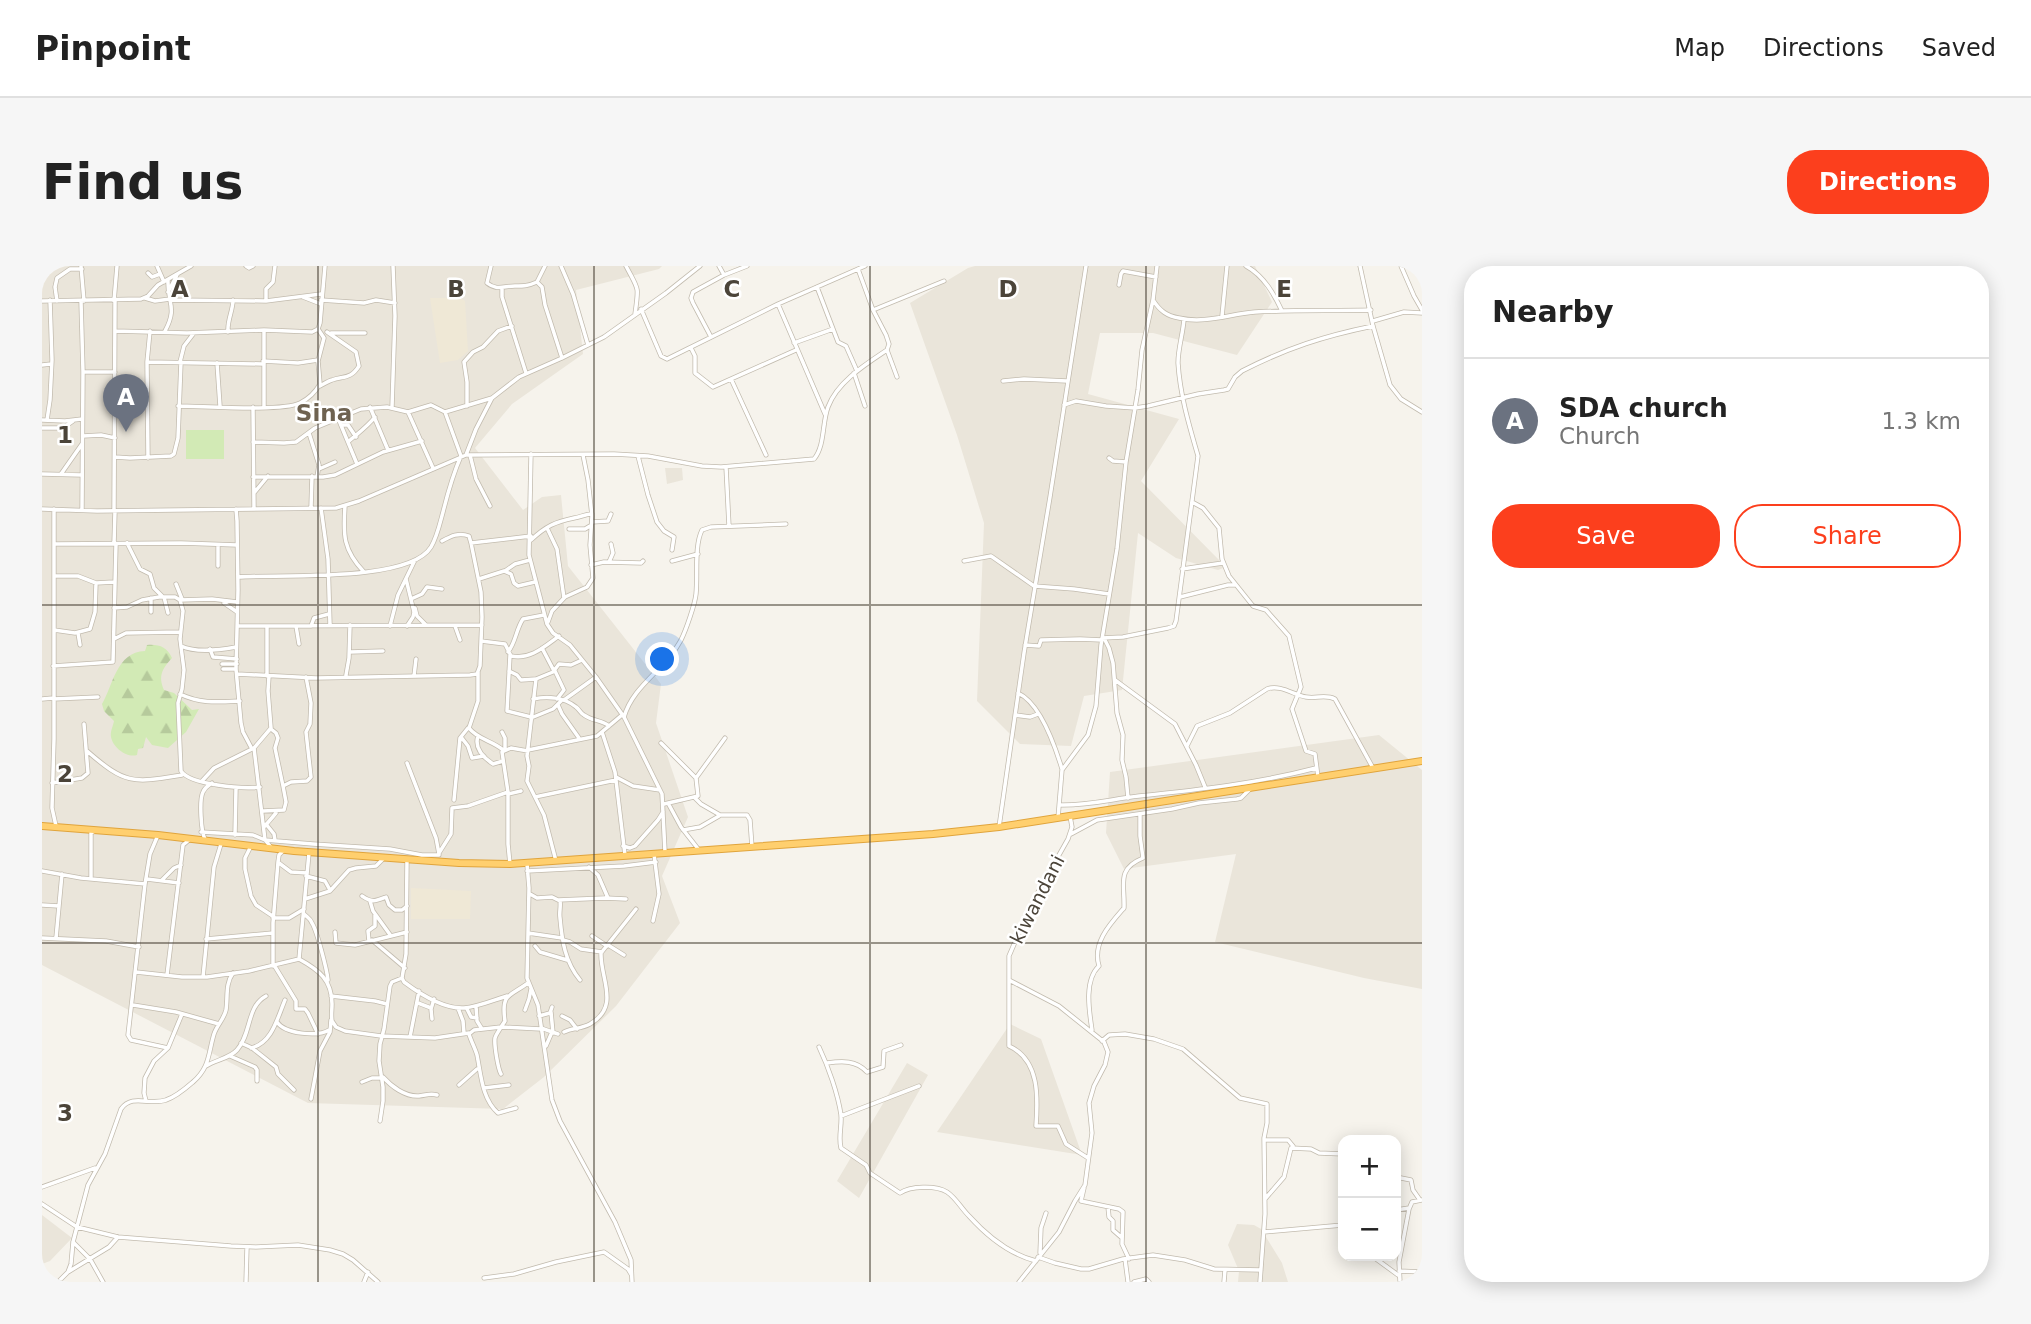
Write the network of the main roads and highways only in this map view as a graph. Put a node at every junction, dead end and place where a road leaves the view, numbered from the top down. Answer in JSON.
{"nodes":[{"id":1,"x":1422,"y":761,"type":"edge"},
{"id":2,"x":42,"y":826,"type":"edge"}],
"edges":[{"from":1,"to":2,"type":"highway"}]}
